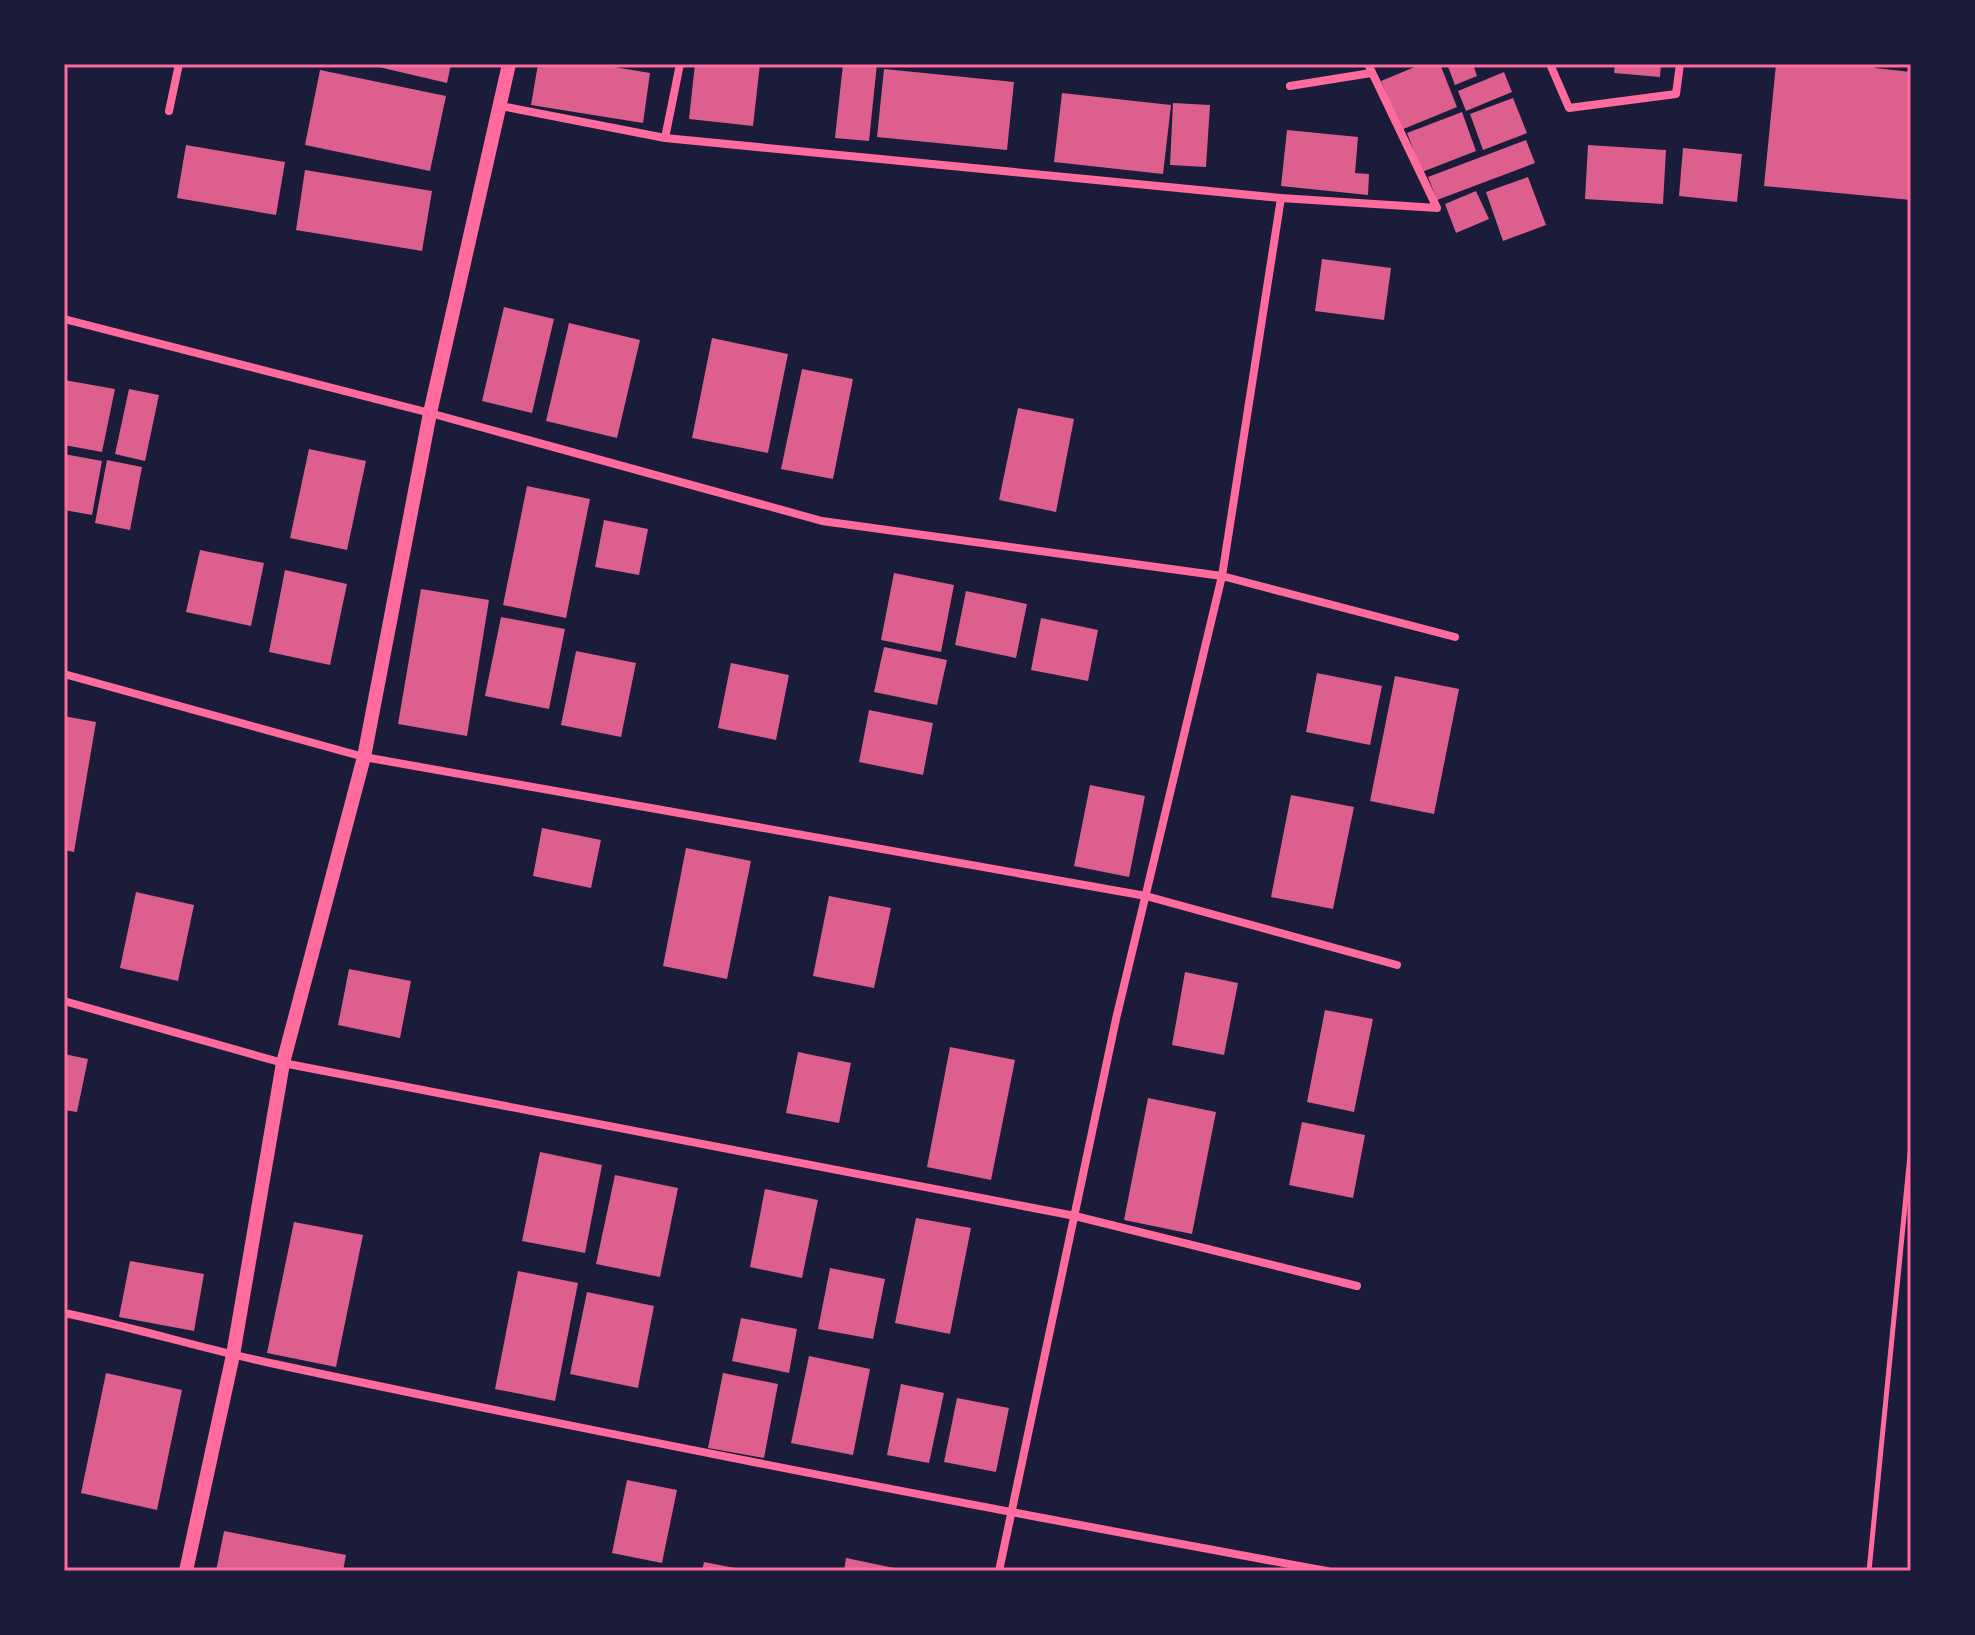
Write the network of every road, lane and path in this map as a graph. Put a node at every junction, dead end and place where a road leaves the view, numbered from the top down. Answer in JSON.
{"nodes":[{"id":1,"x":179,"y":64,"type":"edge"},
{"id":2,"x":509,"y":64,"type":"edge"},
{"id":3,"x":680,"y":64,"type":"edge"},
{"id":4,"x":1550,"y":64,"type":"edge"},
{"id":5,"x":1680,"y":64,"type":"edge"},
{"id":6,"x":1370,"y":69,"type":"edge"},
{"id":7,"x":1290,"y":86,"type":"dead end"},
{"id":8,"x":501,"y":106,"type":"junction"},
{"id":9,"x":169,"y":111,"type":"dead end"},
{"id":10,"x":665,"y":138,"type":"junction"},
{"id":11,"x":1281,"y":198,"type":"junction"},
{"id":12,"x":64,"y":319,"type":"edge"},
{"id":13,"x":430,"y":413,"type":"junction"},
{"id":14,"x":1222,"y":576,"type":"junction"},
{"id":15,"x":1455,"y":637,"type":"dead end"},
{"id":16,"x":64,"y":674,"type":"edge"},
{"id":17,"x":364,"y":757,"type":"junction"},
{"id":18,"x":1146,"y":896,"type":"junction"},
{"id":19,"x":1397,"y":965,"type":"dead end"},
{"id":20,"x":64,"y":1001,"type":"edge"},
{"id":21,"x":283,"y":1063,"type":"junction"},
{"id":22,"x":1911,"y":1145,"type":"edge"},
{"id":23,"x":1075,"y":1216,"type":"junction"},
{"id":24,"x":1357,"y":1286,"type":"dead end"},
{"id":25,"x":64,"y":1313,"type":"edge"},
{"id":26,"x":233,"y":1355,"type":"junction"},
{"id":27,"x":1012,"y":1513,"type":"junction"},
{"id":28,"x":186,"y":1571,"type":"edge"},
{"id":29,"x":999,"y":1571,"type":"edge"},
{"id":30,"x":1327,"y":1571,"type":"edge"},
{"id":31,"x":1869,"y":1571,"type":"edge"}],
"edges":[{"from":1,"to":9,"type":"street"},
{"from":2,"to":8,"type":"street"},
{"from":3,"to":10,"type":"street"},
{"from":4,"to":5,"type":"street"},
{"from":6,"to":7,"type":"street"},
{"from":6,"to":11,"type":"street"},
{"from":8,"to":10,"type":"street"},
{"from":8,"to":13,"type":"street"},
{"from":10,"to":11,"type":"street"},
{"from":11,"to":14,"type":"street"},
{"from":12,"to":13,"type":"street"},
{"from":13,"to":14,"type":"street"},
{"from":13,"to":17,"type":"street"},
{"from":14,"to":15,"type":"street"},
{"from":14,"to":18,"type":"street"},
{"from":16,"to":17,"type":"street"},
{"from":17,"to":18,"type":"street"},
{"from":17,"to":21,"type":"street"},
{"from":18,"to":19,"type":"street"},
{"from":18,"to":23,"type":"street"},
{"from":20,"to":21,"type":"street"},
{"from":21,"to":23,"type":"street"},
{"from":21,"to":26,"type":"street"},
{"from":22,"to":31,"type":"path"},
{"from":23,"to":24,"type":"street"},
{"from":23,"to":27,"type":"street"},
{"from":25,"to":26,"type":"street"},
{"from":26,"to":27,"type":"street"},
{"from":26,"to":28,"type":"street"},
{"from":27,"to":29,"type":"street"},
{"from":27,"to":30,"type":"street"}]}
